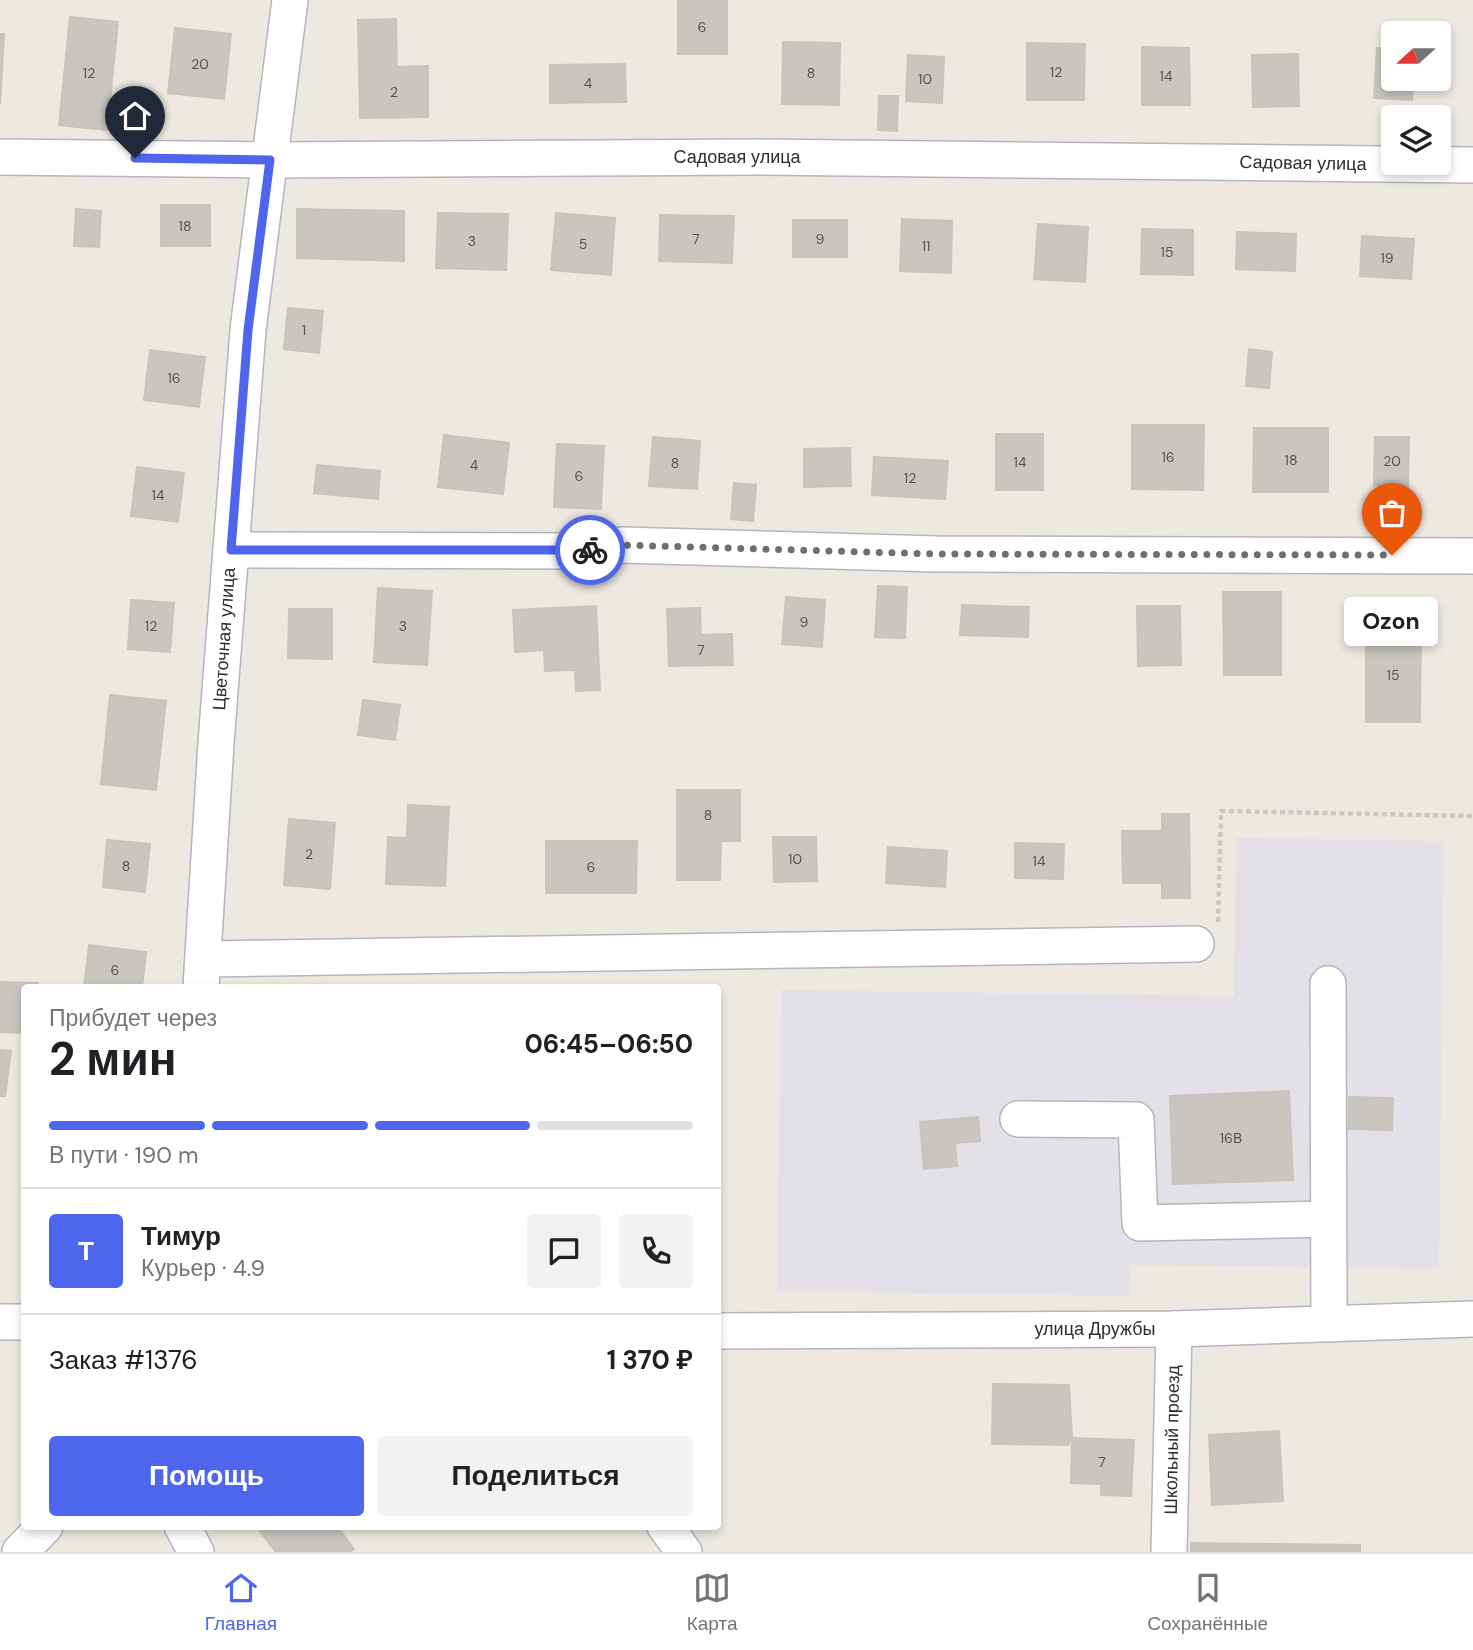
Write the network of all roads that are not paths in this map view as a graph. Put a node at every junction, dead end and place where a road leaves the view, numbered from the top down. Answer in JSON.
{"nodes":[{"id":1,"x":290,"y":0,"type":"edge"},
{"id":2,"x":0,"y":157,"type":"edge"},
{"id":3,"x":270,"y":160,"type":"junction"},
{"id":4,"x":1473,"y":164,"type":"edge"},
{"id":5,"x":231,"y":550,"type":"junction"},
{"id":6,"x":1473,"y":556,"type":"edge"},
{"id":7,"x":1196,"y":944,"type":"road end"},
{"id":8,"x":202,"y":973,"type":"edge"},
{"id":9,"x":1328,"y":984,"type":"dead end"},
{"id":10,"x":1018,"y":1119,"type":"dead end"},
{"id":11,"x":1328,"y":1219,"type":"junction"},
{"id":12,"x":1473,"y":1319,"type":"edge"},
{"id":13,"x":0,"y":1322,"type":"edge"},
{"id":14,"x":21,"y":1322,"type":"edge"},
{"id":15,"x":1329,"y":1323,"type":"junction"},
{"id":16,"x":1174,"y":1329,"type":"junction"},
{"id":17,"x":721,"y":1331,"type":"edge"},
{"id":18,"x":41,"y":1530,"type":"edge"},
{"id":19,"x":185,"y":1530,"type":"edge"},
{"id":20,"x":668,"y":1530,"type":"edge"},
{"id":21,"x":20,"y":1552,"type":"edge"},
{"id":22,"x":196,"y":1552,"type":"edge"},
{"id":23,"x":684,"y":1552,"type":"edge"},
{"id":24,"x":1169,"y":1552,"type":"edge"}],
"edges":[{"from":1,"to":3,"type":"street","name":"Цветочная улица"},
{"from":2,"to":3,"type":"street","name":"Садовая улица"},
{"from":3,"to":4,"type":"street","name":"Садовая улица"},
{"from":3,"to":5,"type":"street","name":"Цветочная улица"},
{"from":5,"to":6,"type":"street"},
{"from":5,"to":8,"type":"street","name":"Цветочная улица"},
{"from":7,"to":8,"type":"street"},
{"from":9,"to":11,"type":"street"},
{"from":10,"to":11,"type":"street"},
{"from":11,"to":15,"type":"street"},
{"from":12,"to":15,"type":"street","name":"улица Дружбы"},
{"from":13,"to":14,"type":"street"},
{"from":15,"to":16,"type":"street","name":"улица Дружбы"},
{"from":16,"to":17,"type":"street","name":"улица Дружбы"},
{"from":16,"to":24,"type":"street","name":"Школьный проезд"},
{"from":18,"to":21,"type":"street"},
{"from":19,"to":22,"type":"street"},
{"from":20,"to":23,"type":"street"}]}
